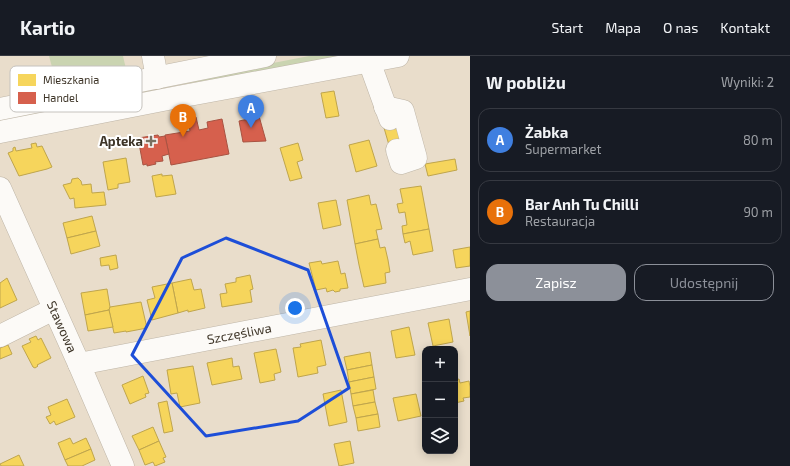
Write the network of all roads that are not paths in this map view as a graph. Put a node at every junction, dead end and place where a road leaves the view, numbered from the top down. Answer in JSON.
{"nodes":[{"id":1,"x":153,"y":56,"type":"edge"},
{"id":2,"x":265,"y":56,"type":"edge"},
{"id":3,"x":398,"y":56,"type":"edge"},
{"id":4,"x":369,"y":61,"type":"junction"},
{"id":5,"x":157,"y":78,"type":"junction"},
{"id":6,"x":142,"y":81,"type":"edge"},
{"id":7,"x":142,"y":104,"type":"edge"},
{"id":8,"x":10,"y":107,"type":"edge"},
{"id":9,"x":0,"y":109,"type":"edge"},
{"id":10,"x":105,"y":112,"type":"edge"},
{"id":11,"x":4,"y":134,"type":"edge"},
{"id":12,"x":397,"y":150,"type":"dead end"},
{"id":13,"x":0,"y":188,"type":"edge"},
{"id":14,"x":470,"y":289,"type":"edge"},
{"id":15,"x":54,"y":308,"type":"junction"},
{"id":16,"x":0,"y":336,"type":"edge"},
{"id":17,"x":79,"y":364,"type":"junction"},
{"id":18,"x":123,"y":466,"type":"edge"}],
"edges":[{"from":1,"to":5,"type":"street"},
{"from":2,"to":5,"type":"street"},
{"from":3,"to":4,"type":"street"},
{"from":4,"to":7,"type":"street"},
{"from":4,"to":12,"type":"street"},
{"from":5,"to":6,"type":"street"},
{"from":8,"to":9,"type":"street"},
{"from":10,"to":11,"type":"street"},
{"from":13,"to":15,"type":"street","name":"Stawowa"},
{"from":14,"to":17,"type":"street","name":"Szczęśliwa"},
{"from":15,"to":16,"type":"street"},
{"from":15,"to":17,"type":"street","name":"Stawowa"},
{"from":17,"to":18,"type":"street","name":"Stawowa"}]}
